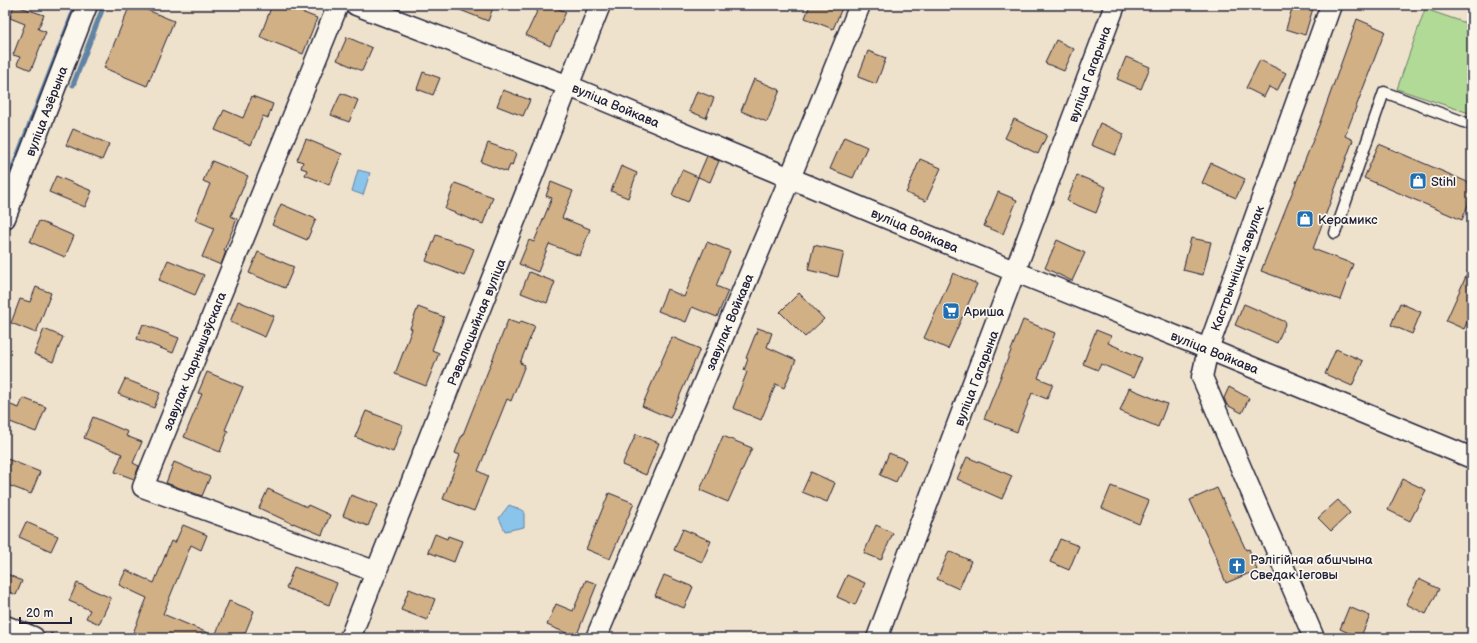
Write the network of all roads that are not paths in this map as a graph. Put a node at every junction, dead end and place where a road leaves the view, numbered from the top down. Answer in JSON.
{"nodes":[{"id":1,"x":87,"y":5,"type":"edge"},
{"id":2,"x":338,"y":5,"type":"edge"},
{"id":3,"x":356,"y":5,"type":"edge"},
{"id":4,"x":600,"y":5,"type":"edge"},
{"id":5,"x":860,"y":5,"type":"edge"},
{"id":6,"x":1116,"y":5,"type":"edge"},
{"id":7,"x":1332,"y":5,"type":"edge"},
{"id":8,"x":569,"y":86,"type":"junction"},
{"id":9,"x":1472,"y":125,"type":"edge"},
{"id":10,"x":790,"y":178,"type":"junction"},
{"id":11,"x":5,"y":218,"type":"edge"},
{"id":12,"x":1335,"y":233,"type":"dead end"},
{"id":13,"x":1016,"y":272,"type":"junction"},
{"id":14,"x":1208,"y":349,"type":"junction"},
{"id":15,"x":1472,"y":458,"type":"edge"},
{"id":16,"x":377,"y":572,"type":"junction"},
{"id":17,"x":5,"y":627,"type":"edge"},
{"id":18,"x":33,"y":638,"type":"edge"},
{"id":19,"x":350,"y":638,"type":"edge"},
{"id":20,"x":596,"y":638,"type":"edge"},
{"id":21,"x":877,"y":638,"type":"edge"},
{"id":22,"x":1314,"y":638,"type":"edge"}],
"edges":[{"from":1,"to":11,"type":"street","name":"вуліца Азёрына"},
{"from":2,"to":16,"type":"street","name":"завулак Чарнышэўскага"},
{"from":3,"to":8,"type":"street","name":"вуліца Войкава"},
{"from":4,"to":8,"type":"street","name":"Рэвалюцыйная вуліца"},
{"from":5,"to":10,"type":"street","name":"завулак Войкава"},
{"from":6,"to":13,"type":"street","name":"вуліца Гагарына"},
{"from":7,"to":14,"type":"street","name":"Кастрычніцкі завулак"},
{"from":8,"to":10,"type":"street","name":"вуліца Войкава"},
{"from":8,"to":16,"type":"street","name":"Рэвалюцыйная вуліца"},
{"from":9,"to":12,"type":"lane"},
{"from":10,"to":13,"type":"street","name":"вуліца Войкава"},
{"from":10,"to":20,"type":"street","name":"завулак Войкава"},
{"from":13,"to":14,"type":"street","name":"вуліца Войкава"},
{"from":13,"to":21,"type":"street","name":"вуліца Гагарына"},
{"from":14,"to":15,"type":"street","name":"вуліца Войкава"},
{"from":14,"to":22,"type":"street","name":"Кастрычніцкі завулак"},
{"from":16,"to":19,"type":"street","name":"Рэвалюцыйная вуліца"},
{"from":17,"to":18,"type":"main road"}]}
